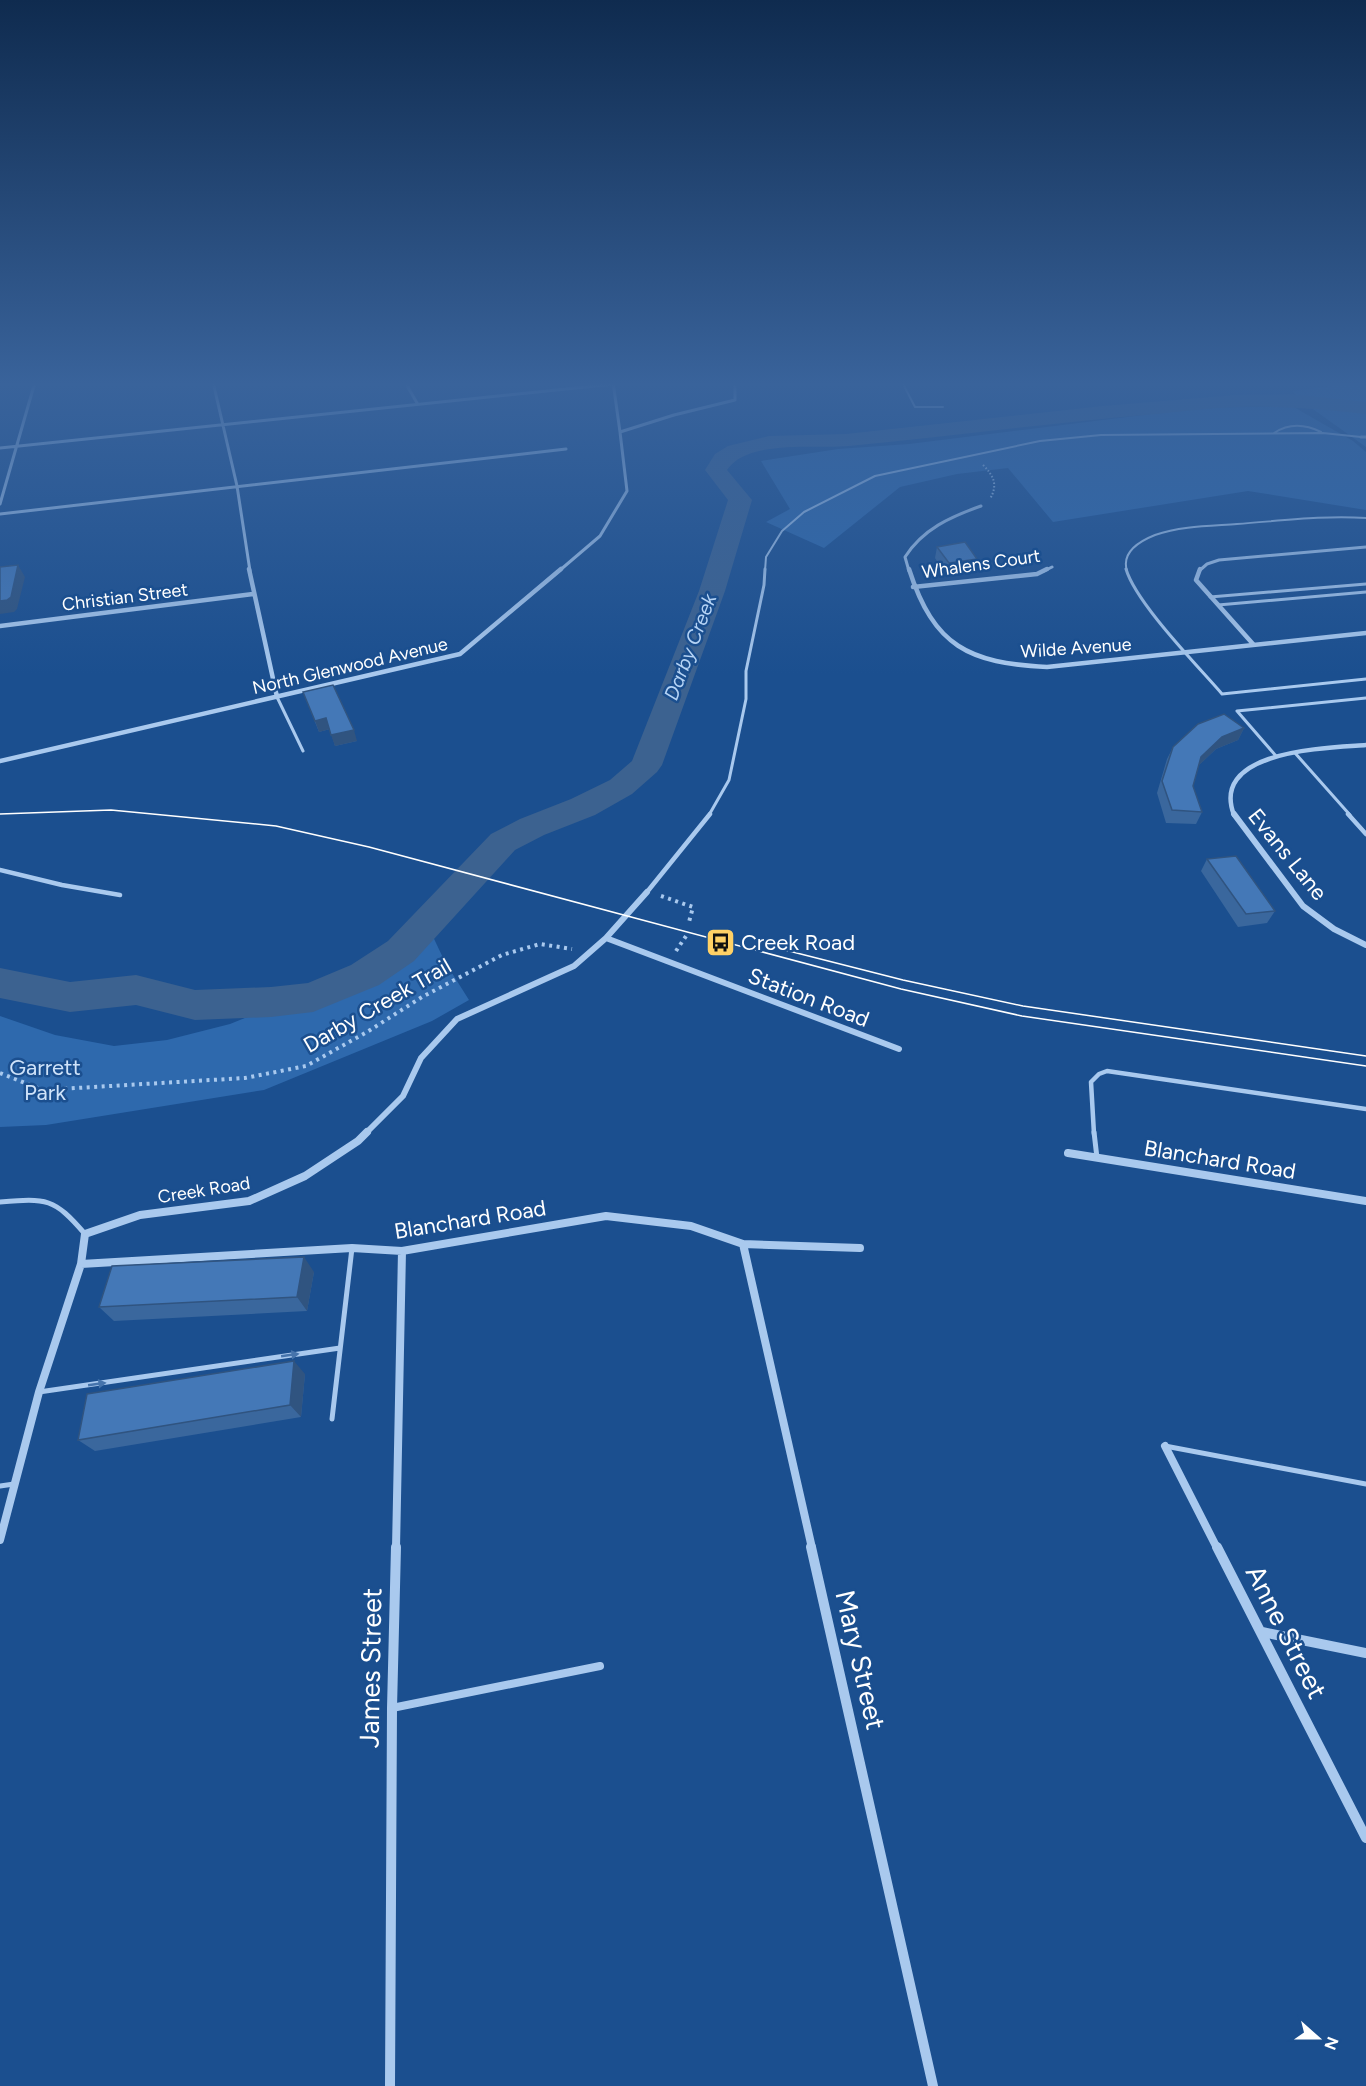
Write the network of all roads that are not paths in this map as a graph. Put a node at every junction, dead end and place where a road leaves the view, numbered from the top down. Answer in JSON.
{"nodes":[{"id":1,"x":7,"y":479,"type":"edge"},
{"id":2,"x":235,"y":479,"type":"edge"},
{"id":3,"x":296,"y":479,"type":"edge"},
{"id":4,"x":626,"y":479,"type":"edge"},
{"id":5,"x":868,"y":479,"type":"edge"},
{"id":6,"x":237,"y":486,"type":"junction"},
{"id":7,"x":0,"y":504,"type":"edge"},
{"id":8,"x":981,"y":506,"type":"road end"},
{"id":9,"x":0,"y":514,"type":"edge"},
{"id":10,"x":1366,"y":518,"type":"edge"},
{"id":11,"x":1366,"y":547,"type":"edge"},
{"id":12,"x":1052,"y":567,"type":"dead end"},
{"id":13,"x":1366,"y":584,"type":"edge"},
{"id":14,"x":913,"y":587,"type":"junction"},
{"id":15,"x":1366,"y":592,"type":"edge"},
{"id":16,"x":252,"y":594,"type":"junction"},
{"id":17,"x":1210,"y":597,"type":"junction"},
{"id":18,"x":1218,"y":605,"type":"junction"},
{"id":19,"x":0,"y":626,"type":"edge"},
{"id":20,"x":1366,"y":633,"type":"edge"},
{"id":21,"x":1253,"y":644,"type":"junction"},
{"id":22,"x":1185,"y":652,"type":"junction"},
{"id":23,"x":1366,"y":679,"type":"edge"},
{"id":24,"x":277,"y":697,"type":"junction"},
{"id":25,"x":1366,"y":698,"type":"edge"},
{"id":26,"x":1366,"y":744,"type":"edge"},
{"id":27,"x":303,"y":751,"type":"dead end"},
{"id":28,"x":1295,"y":753,"type":"junction"},
{"id":29,"x":1276,"y":756,"type":"junction"},
{"id":30,"x":0,"y":761,"type":"edge"},
{"id":31,"x":1366,"y":834,"type":"edge"},
{"id":32,"x":0,"y":870,"type":"edge"},
{"id":33,"x":648,"y":892,"type":"joint"},
{"id":34,"x":120,"y":895,"type":"dead end"},
{"id":35,"x":606,"y":938,"type":"junction"},
{"id":36,"x":1366,"y":945,"type":"edge"},
{"id":37,"x":899,"y":1049,"type":"dead end"},
{"id":38,"x":1366,"y":1109,"type":"edge"},
{"id":39,"x":1068,"y":1153,"type":"dead end"},
{"id":40,"x":1097,"y":1158,"type":"junction"},
{"id":41,"x":1366,"y":1200,"type":"edge"},
{"id":42,"x":0,"y":1202,"type":"edge"},
{"id":43,"x":85,"y":1234,"type":"junction"},
{"id":44,"x":743,"y":1244,"type":"junction"},
{"id":45,"x":352,"y":1248,"type":"junction"},
{"id":46,"x":860,"y":1248,"type":"dead end"},
{"id":47,"x":402,"y":1251,"type":"junction"},
{"id":48,"x":81,"y":1264,"type":"junction"},
{"id":49,"x":340,"y":1348,"type":"junction"},
{"id":50,"x":39,"y":1392,"type":"junction"},
{"id":51,"x":332,"y":1419,"type":"dead end"},
{"id":52,"x":1165,"y":1446,"type":"joint"},
{"id":53,"x":14,"y":1484,"type":"junction"},
{"id":54,"x":1366,"y":1484,"type":"edge"},
{"id":55,"x":0,"y":1486,"type":"edge"},
{"id":56,"x":0,"y":1540,"type":"edge"},
{"id":57,"x":1262,"y":1632,"type":"junction"},
{"id":58,"x":1366,"y":1653,"type":"edge"},
{"id":59,"x":600,"y":1666,"type":"dead end"},
{"id":60,"x":392,"y":1708,"type":"junction"},
{"id":61,"x":1366,"y":1838,"type":"edge"},
{"id":62,"x":390,"y":2086,"type":"edge"},
{"id":63,"x":933,"y":2086,"type":"edge"}],
"edges":[{"from":1,"to":7,"type":"street"},
{"from":2,"to":6,"type":"street"},
{"from":3,"to":6,"type":"street"},
{"from":4,"to":24,"type":"street","name":"North Glenwood Avenue"},
{"from":5,"to":33,"type":"lane","name":"Creek Road"},
{"from":6,"to":9,"type":"street"},
{"from":6,"to":16,"type":"street"},
{"from":8,"to":14,"type":"street","name":"Wilde Avenue"},
{"from":10,"to":22,"type":"lane"},
{"from":11,"to":17,"type":"street"},
{"from":12,"to":14,"type":"street","name":"Whalens Court"},
{"from":13,"to":17,"type":"lane"},
{"from":14,"to":22,"type":"street","name":"Wilde Avenue"},
{"from":15,"to":18,"type":"lane"},
{"from":16,"to":19,"type":"street","name":"Christian Street"},
{"from":16,"to":24,"type":"street"},
{"from":17,"to":18,"type":"street"},
{"from":18,"to":21,"type":"street"},
{"from":20,"to":21,"type":"street","name":"Wilde Avenue"},
{"from":21,"to":22,"type":"street","name":"Wilde Avenue"},
{"from":22,"to":23,"type":"lane"},
{"from":24,"to":27,"type":"lane"},
{"from":24,"to":30,"type":"street","name":"North Glenwood Avenue"},
{"from":25,"to":29,"type":"lane"},
{"from":26,"to":28,"type":"street"},
{"from":28,"to":29,"type":"street"},
{"from":28,"to":31,"type":"lane"},
{"from":29,"to":36,"type":"street","name":"Evans Lane"},
{"from":32,"to":34,"type":"lane"},
{"from":33,"to":35,"type":"street","name":"Creek Road"},
{"from":35,"to":37,"type":"street","name":"Station Road"},
{"from":35,"to":43,"type":"street","name":"Creek Road"},
{"from":38,"to":40,"type":"lane"},
{"from":39,"to":40,"type":"street","name":"Blanchard Road"},
{"from":40,"to":41,"type":"street","name":"Blanchard Road"},
{"from":42,"to":43,"type":"lane"},
{"from":43,"to":48,"type":"street"},
{"from":44,"to":46,"type":"street","name":"Blanchard Road"},
{"from":44,"to":47,"type":"street","name":"Blanchard Road"},
{"from":44,"to":63,"type":"street","name":"Mary Street"},
{"from":45,"to":47,"type":"street","name":"Blanchard Road"},
{"from":45,"to":48,"type":"street","name":"Blanchard Road"},
{"from":45,"to":49,"type":"lane"},
{"from":47,"to":60,"type":"street","name":"James Street"},
{"from":48,"to":50,"type":"street"},
{"from":50,"to":49,"type":"lane","one_way":true},
{"from":49,"to":51,"type":"lane"},
{"from":50,"to":53,"type":"street"},
{"from":52,"to":54,"type":"lane"},
{"from":52,"to":57,"type":"street","name":"Anne Street"},
{"from":53,"to":55,"type":"lane"},
{"from":53,"to":56,"type":"street"},
{"from":57,"to":58,"type":"street"},
{"from":57,"to":61,"type":"street","name":"Anne Street"},
{"from":59,"to":60,"type":"lane"},
{"from":60,"to":62,"type":"street","name":"James Street"}]}
